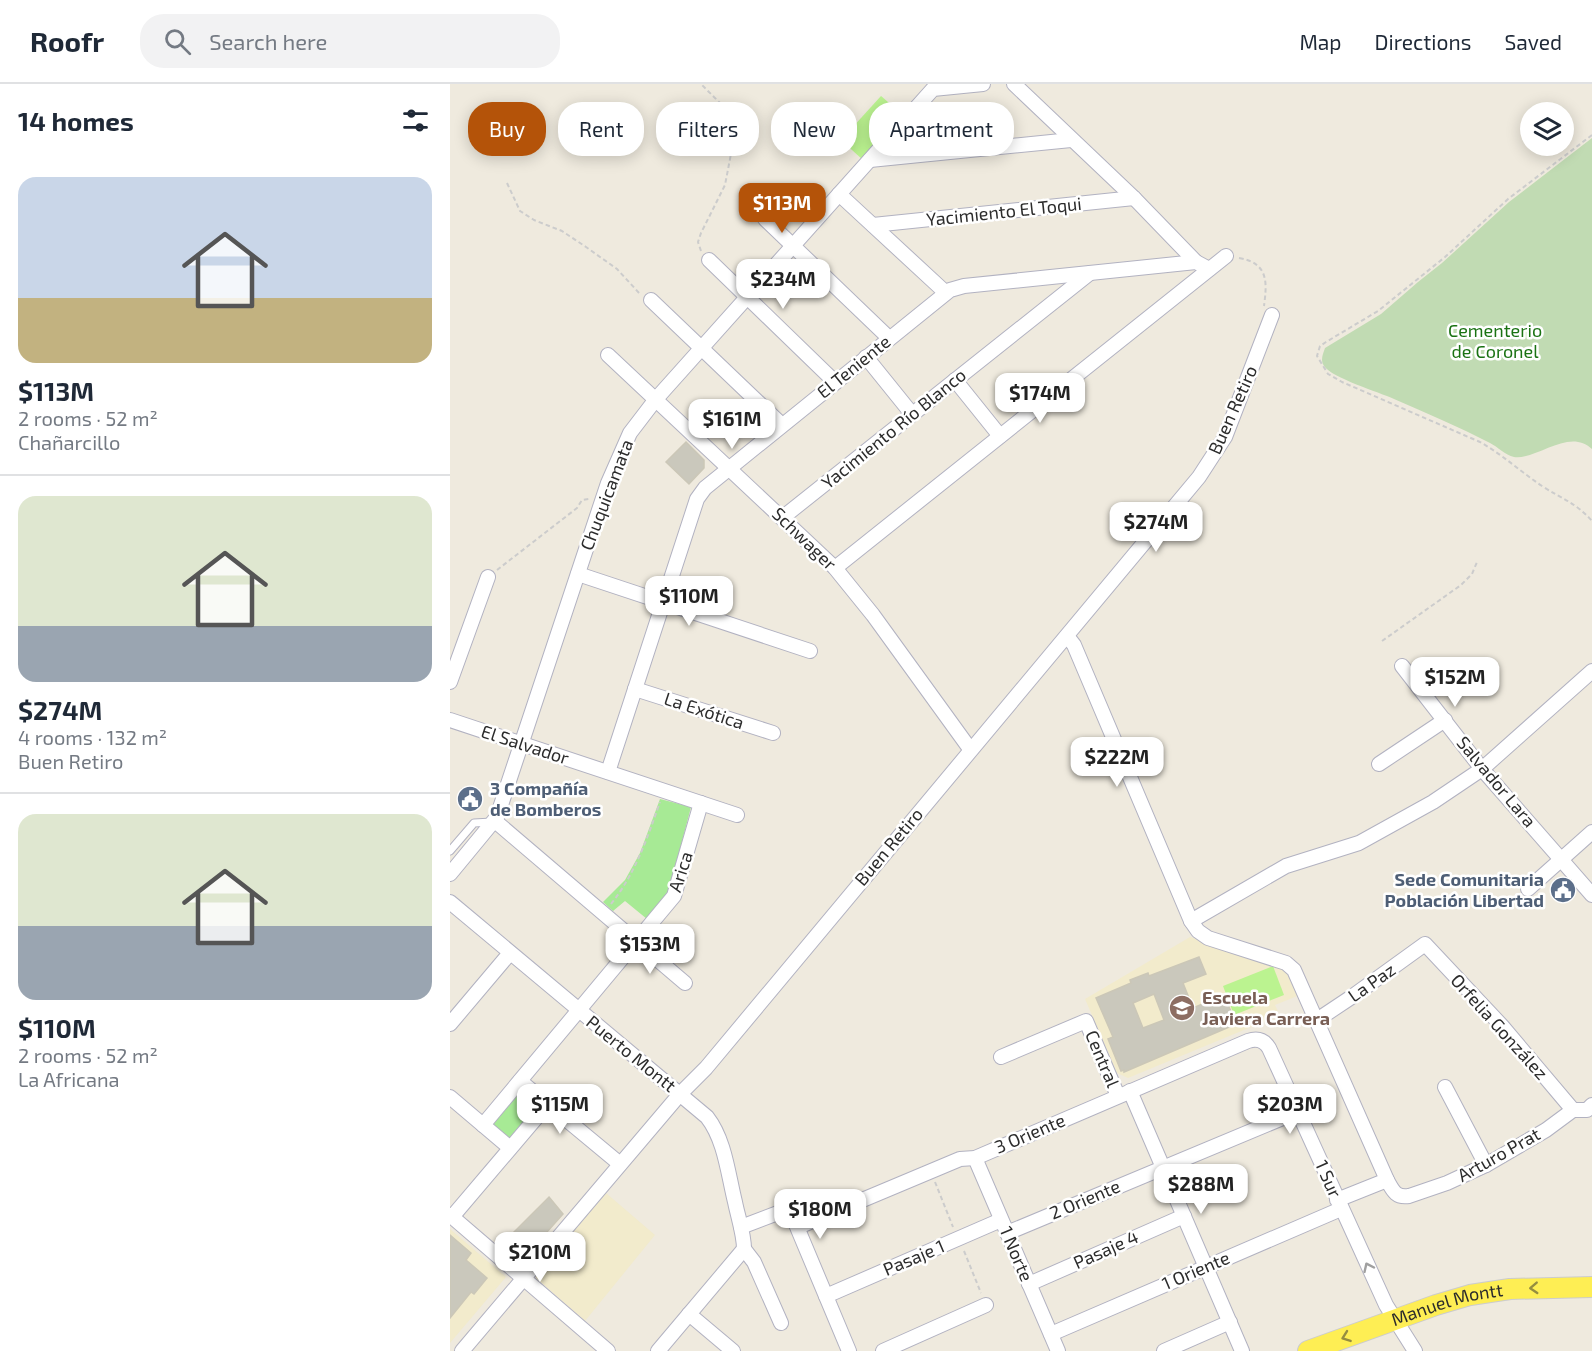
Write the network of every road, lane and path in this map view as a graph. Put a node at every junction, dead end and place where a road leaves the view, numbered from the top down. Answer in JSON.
{"nodes":[{"id":1,"x":701,"y":84,"type":"edge"},
{"id":2,"x":983,"y":84,"type":"edge"},
{"id":3,"x":1014,"y":84,"type":"edge"},
{"id":4,"x":1592,"y":135,"type":"edge"},
{"id":5,"x":1071,"y":140,"type":"junction"},
{"id":6,"x":870,"y":159,"type":"junction"},
{"id":7,"x":507,"y":183,"type":"dead end"},
{"id":8,"x":839,"y":194,"type":"junction"},
{"id":9,"x":1134,"y":198,"type":"junction"},
{"id":10,"x":765,"y":219,"type":"dead end"},
{"id":11,"x":873,"y":225,"type":"junction"},
{"id":12,"x":793,"y":246,"type":"junction"},
{"id":13,"x":1226,"y":255,"type":"joint"},
{"id":14,"x":709,"y":260,"type":"joint"},
{"id":15,"x":1196,"y":262,"type":"junction"},
{"id":16,"x":1209,"y":269,"type":"junction"},
{"id":17,"x":1090,"y":273,"type":"junction"},
{"id":18,"x":945,"y":292,"type":"junction"},
{"id":19,"x":747,"y":297,"type":"junction"},
{"id":20,"x":651,"y":300,"type":"joint"},
{"id":21,"x":1268,"y":311,"type":"joint"},
{"id":22,"x":889,"y":338,"type":"junction"},
{"id":23,"x":701,"y":348,"type":"junction"},
{"id":24,"x":608,"y":355,"type":"dead end"},
{"id":25,"x":866,"y":357,"type":"junction"},
{"id":26,"x":955,"y":380,"type":"junction"},
{"id":27,"x":835,"y":382,"type":"junction"},
{"id":28,"x":656,"y":399,"type":"junction"},
{"id":29,"x":912,"y":414,"type":"junction"},
{"id":30,"x":782,"y":425,"type":"junction"},
{"id":31,"x":1000,"y":436,"type":"junction"},
{"id":32,"x":729,"y":468,"type":"junction"},
{"id":33,"x":604,"y":494,"type":"junction"},
{"id":34,"x":782,"y":518,"type":"junction"},
{"id":35,"x":1592,"y":521,"type":"edge"},
{"id":36,"x":1477,"y":562,"type":"dead end"},
{"id":37,"x":835,"y":568,"type":"junction"},
{"id":38,"x":578,"y":574,"type":"junction"},
{"id":39,"x":488,"y":577,"type":"joint"},
{"id":40,"x":663,"y":602,"type":"junction"},
{"id":41,"x":1067,"y":636,"type":"junction"},
{"id":42,"x":1382,"y":641,"type":"dead end"},
{"id":43,"x":810,"y":651,"type":"dead end"},
{"id":44,"x":1402,"y":666,"type":"dead end"},
{"id":45,"x":1592,"y":671,"type":"edge"},
{"id":46,"x":450,"y":682,"type":"edge"},
{"id":47,"x":635,"y":688,"type":"junction"},
{"id":48,"x":450,"y":720,"type":"edge"},
{"id":49,"x":1445,"y":720,"type":"junction"},
{"id":50,"x":772,"y":733,"type":"dead end"},
{"id":51,"x":520,"y":744,"type":"junction"},
{"id":52,"x":970,"y":749,"type":"junction"},
{"id":53,"x":1379,"y":764,"type":"dead end"},
{"id":54,"x":1482,"y":769,"type":"junction"},
{"id":55,"x":608,"y":772,"type":"junction"},
{"id":56,"x":663,"y":791,"type":"junction"},
{"id":57,"x":701,"y":804,"type":"junction"},
{"id":58,"x":737,"y":815,"type":"dead end"},
{"id":59,"x":495,"y":821,"type":"junction"},
{"id":60,"x":1592,"y":832,"type":"edge"},
{"id":61,"x":450,"y":851,"type":"edge"},
{"id":62,"x":1562,"y":859,"type":"junction"},
{"id":63,"x":452,"y":867,"type":"edge"},
{"id":64,"x":1527,"y":889,"type":"dead end"},
{"id":65,"x":1592,"y":895,"type":"edge"},
{"id":66,"x":450,"y":902,"type":"edge"},
{"id":67,"x":603,"y":914,"type":"junction"},
{"id":68,"x":1191,"y":921,"type":"junction"},
{"id":69,"x":636,"y":942,"type":"junction"},
{"id":70,"x":1425,"y":944,"type":"joint"},
{"id":71,"x":510,"y":953,"type":"junction"},
{"id":72,"x":684,"y":983,"type":"dead end"},
{"id":73,"x":579,"y":1010,"type":"junction"},
{"id":74,"x":1317,"y":1020,"type":"junction"},
{"id":75,"x":450,"y":1024,"type":"edge"},
{"id":76,"x":1261,"y":1040,"type":"joint"},
{"id":77,"x":1001,"y":1057,"type":"dead end"},
{"id":78,"x":520,"y":1081,"type":"junction"},
{"id":79,"x":1444,"y":1087,"type":"dead end"},
{"id":80,"x":680,"y":1094,"type":"junction"},
{"id":81,"x":1124,"y":1094,"type":"junction"},
{"id":82,"x":450,"y":1097,"type":"edge"},
{"id":83,"x":548,"y":1104,"type":"junction"},
{"id":84,"x":1592,"y":1105,"type":"edge"},
{"id":85,"x":1573,"y":1110,"type":"junction"},
{"id":86,"x":1297,"y":1112,"type":"junction"},
{"id":87,"x":483,"y":1125,"type":"junction"},
{"id":88,"x":510,"y":1148,"type":"junction"},
{"id":89,"x":975,"y":1158,"type":"junction"},
{"id":90,"x":620,"y":1164,"type":"junction"},
{"id":91,"x":1486,"y":1165,"type":"junction"},
{"id":92,"x":1164,"y":1169,"type":"junction"},
{"id":93,"x":1387,"y":1179,"type":"junction"},
{"id":94,"x":1339,"y":1205,"type":"junction"},
{"id":95,"x":451,"y":1216,"type":"edge"},
{"id":96,"x":1184,"y":1216,"type":"junction"},
{"id":97,"x":741,"y":1227,"type":"junction"},
{"id":98,"x":798,"y":1227,"type":"junction"},
{"id":99,"x":1004,"y":1227,"type":"junction"},
{"id":100,"x":744,"y":1249,"type":"junction"},
{"id":101,"x":1206,"y":1267,"type":"junction"},
{"id":102,"x":523,"y":1278,"type":"junction"},
{"id":103,"x":1029,"y":1284,"type":"junction"},
{"id":104,"x":1592,"y":1287,"type":"edge"},
{"id":105,"x":826,"y":1296,"type":"junction"},
{"id":106,"x":986,"y":1305,"type":"dead end"},
{"id":107,"x":689,"y":1314,"type":"junction"},
{"id":108,"x":1396,"y":1319,"type":"junction"},
{"id":109,"x":1230,"y":1322,"type":"junction"},
{"id":110,"x":781,"y":1323,"type":"dead end"},
{"id":111,"x":1051,"y":1334,"type":"junction"},
{"id":112,"x":462,"y":1351,"type":"edge"},
{"id":113,"x":608,"y":1351,"type":"edge"},
{"id":114,"x":658,"y":1351,"type":"edge"},
{"id":115,"x":733,"y":1351,"type":"edge"},
{"id":116,"x":849,"y":1351,"type":"edge"},
{"id":117,"x":883,"y":1351,"type":"edge"},
{"id":118,"x":1058,"y":1351,"type":"edge"},
{"id":119,"x":1164,"y":1351,"type":"edge"},
{"id":120,"x":1242,"y":1351,"type":"edge"},
{"id":121,"x":1308,"y":1351,"type":"edge"},
{"id":122,"x":1415,"y":1351,"type":"edge"}],
"edges":[{"from":1,"to":14,"type":"path"},
{"from":2,"to":6,"type":"street","name":"Chuquicamata"},
{"from":3,"to":5,"type":"street"},
{"from":4,"to":35,"type":"path"},
{"from":5,"to":6,"type":"street"},
{"from":5,"to":9,"type":"street"},
{"from":6,"to":8,"type":"street","name":"Chuquicamata"},
{"from":7,"to":20,"type":"path"},
{"from":8,"to":11,"type":"street"},
{"from":8,"to":12,"type":"street","name":"Chuquicamata"},
{"from":9,"to":11,"type":"street","name":"Yacimiento El Toqui"},
{"from":9,"to":15,"type":"street"},
{"from":10,"to":12,"type":"street"},
{"from":11,"to":18,"type":"street"},
{"from":12,"to":19,"type":"street","name":"Chuquicamata"},
{"from":12,"to":22,"type":"street"},
{"from":13,"to":16,"type":"street"},
{"from":13,"to":21,"type":"path"},
{"from":14,"to":19,"type":"street"},
{"from":15,"to":16,"type":"street"},
{"from":15,"to":17,"type":"street","name":"El Teniente"},
{"from":16,"to":31,"type":"street"},
{"from":17,"to":18,"type":"street","name":"El Teniente"},
{"from":17,"to":26,"type":"street","name":"Yacimiento Río Blanco"},
{"from":18,"to":22,"type":"street","name":"El Teniente"},
{"from":19,"to":23,"type":"street","name":"Chuquicamata"},
{"from":19,"to":27,"type":"street"},
{"from":20,"to":23,"type":"street"},
{"from":21,"to":41,"type":"street","name":"Buen Retiro"},
{"from":22,"to":25,"type":"street","name":"El Teniente"},
{"from":23,"to":28,"type":"street","name":"Chuquicamata"},
{"from":23,"to":30,"type":"street"},
{"from":24,"to":28,"type":"street","name":"Schwager"},
{"from":25,"to":27,"type":"street","name":"El Teniente"},
{"from":25,"to":29,"type":"street"},
{"from":26,"to":29,"type":"street","name":"Yacimiento Río Blanco"},
{"from":26,"to":31,"type":"street"},
{"from":27,"to":30,"type":"street","name":"El Teniente"},
{"from":28,"to":32,"type":"street","name":"Schwager"},
{"from":28,"to":33,"type":"street","name":"Chuquicamata"},
{"from":29,"to":34,"type":"street","name":"Yacimiento Río Blanco"},
{"from":30,"to":32,"type":"street","name":"El Teniente"},
{"from":31,"to":37,"type":"street"},
{"from":32,"to":34,"type":"street","name":"Schwager"},
{"from":32,"to":40,"type":"street","name":"El Teniente"},
{"from":33,"to":38,"type":"street","name":"Chuquicamata"},
{"from":33,"to":39,"type":"path"},
{"from":34,"to":37,"type":"street","name":"Schwager"},
{"from":36,"to":42,"type":"path"},
{"from":37,"to":52,"type":"street","name":"Schwager"},
{"from":38,"to":40,"type":"street"},
{"from":38,"to":51,"type":"street","name":"Chuquicamata"},
{"from":39,"to":46,"type":"street"},
{"from":40,"to":43,"type":"street"},
{"from":40,"to":47,"type":"street","name":"El Teniente"},
{"from":41,"to":52,"type":"street","name":"Buen Retiro"},
{"from":41,"to":68,"type":"street"},
{"from":44,"to":49,"type":"street","name":"Salvador Lara"},
{"from":45,"to":54,"type":"street"},
{"from":47,"to":50,"type":"street","name":"La Exótica"},
{"from":47,"to":55,"type":"street","name":"El Teniente"},
{"from":48,"to":51,"type":"street","name":"El Salvador"},
{"from":49,"to":53,"type":"street"},
{"from":49,"to":54,"type":"street","name":"Salvador Lara"},
{"from":51,"to":55,"type":"street","name":"El Salvador"},
{"from":51,"to":59,"type":"street","name":"Chuquicamata"},
{"from":52,"to":80,"type":"street","name":"Buen Retiro"},
{"from":54,"to":62,"type":"street","name":"Salvador Lara"},
{"from":54,"to":68,"type":"street"},
{"from":55,"to":56,"type":"street","name":"El Salvador"},
{"from":56,"to":57,"type":"street","name":"El Salvador"},
{"from":56,"to":67,"type":"path"},
{"from":57,"to":58,"type":"street","name":"El Salvador"},
{"from":57,"to":69,"type":"street","name":"Arica"},
{"from":59,"to":61,"type":"lane"},
{"from":59,"to":63,"type":"street"},
{"from":59,"to":67,"type":"street"},
{"from":60,"to":62,"type":"street"},
{"from":62,"to":64,"type":"street"},
{"from":62,"to":65,"type":"street","name":"Salvador Lara"},
{"from":66,"to":71,"type":"street","name":"Puerto Montt"},
{"from":67,"to":69,"type":"street"},
{"from":68,"to":74,"type":"street"},
{"from":69,"to":72,"type":"street"},
{"from":69,"to":73,"type":"street","name":"Arica"},
{"from":70,"to":74,"type":"street","name":"La Paz"},
{"from":70,"to":85,"type":"street","name":"Orfelia González"},
{"from":71,"to":73,"type":"street","name":"Puerto Montt"},
{"from":71,"to":75,"type":"street"},
{"from":73,"to":78,"type":"street","name":"Arica"},
{"from":73,"to":80,"type":"street","name":"Puerto Montt"},
{"from":74,"to":93,"type":"street"},
{"from":76,"to":81,"type":"street","name":"3 Oriente"},
{"from":76,"to":86,"type":"street","name":"1 Sur"},
{"from":77,"to":81,"type":"street","name":"Central"},
{"from":78,"to":83,"type":"street"},
{"from":78,"to":87,"type":"street","name":"Arica"},
{"from":79,"to":91,"type":"street"},
{"from":80,"to":90,"type":"street","name":"Buen Retiro"},
{"from":80,"to":97,"type":"street","name":"Puerto Montt"},
{"from":81,"to":89,"type":"street","name":"3 Oriente"},
{"from":81,"to":92,"type":"street","name":"Central"},
{"from":82,"to":87,"type":"street"},
{"from":83,"to":88,"type":"street"},
{"from":83,"to":90,"type":"street"},
{"from":84,"to":85,"type":"street","name":"Arturo Prat"},
{"from":85,"to":91,"type":"street","name":"Arturo Prat"},
{"from":86,"to":92,"type":"street","name":"2 Oriente"},
{"from":86,"to":94,"type":"street","name":"1 Sur"},
{"from":87,"to":88,"type":"street"},
{"from":88,"to":95,"type":"street"},
{"from":89,"to":98,"type":"street","name":"3 Oriente"},
{"from":89,"to":99,"type":"street","name":"1 Norte"},
{"from":90,"to":102,"type":"street","name":"Buen Retiro"},
{"from":91,"to":93,"type":"street","name":"Arturo Prat"},
{"from":92,"to":96,"type":"street","name":"Central"},
{"from":92,"to":99,"type":"street","name":"2 Oriente"},
{"from":93,"to":94,"type":"street","name":"1 Oriente"},
{"from":94,"to":101,"type":"street","name":"1 Oriente"},
{"from":108,"to":94,"type":"street","name":"1 Sur","one_way":true},
{"from":95,"to":102,"type":"street"},
{"from":96,"to":101,"type":"street","name":"Central"},
{"from":96,"to":103,"type":"street","name":"Pasaje 4"},
{"from":97,"to":98,"type":"street"},
{"from":97,"to":100,"type":"street","name":"Puerto Montt"},
{"from":98,"to":105,"type":"street"},
{"from":99,"to":103,"type":"street","name":"1 Norte"},
{"from":99,"to":105,"type":"street","name":"Pasaje 1"},
{"from":100,"to":107,"type":"street"},
{"from":100,"to":110,"type":"street"},
{"from":101,"to":109,"type":"street","name":"Central"},
{"from":101,"to":111,"type":"street","name":"1 Oriente"},
{"from":102,"to":112,"type":"street","name":"Buen Retiro"},
{"from":102,"to":113,"type":"street"},
{"from":103,"to":111,"type":"street","name":"1 Norte"},
{"from":104,"to":108,"type":"main road","name":"Manuel Montt","one_way":true},
{"from":105,"to":116,"type":"street"},
{"from":106,"to":117,"type":"street"},
{"from":107,"to":114,"type":"street"},
{"from":107,"to":115,"type":"street"},
{"from":108,"to":121,"type":"main road","name":"Manuel Montt","one_way":true},
{"from":108,"to":122,"type":"street","name":"1 Sur"},
{"from":109,"to":119,"type":"street"},
{"from":109,"to":120,"type":"street","name":"Central"},
{"from":111,"to":118,"type":"street","name":"1 Norte"}]}
